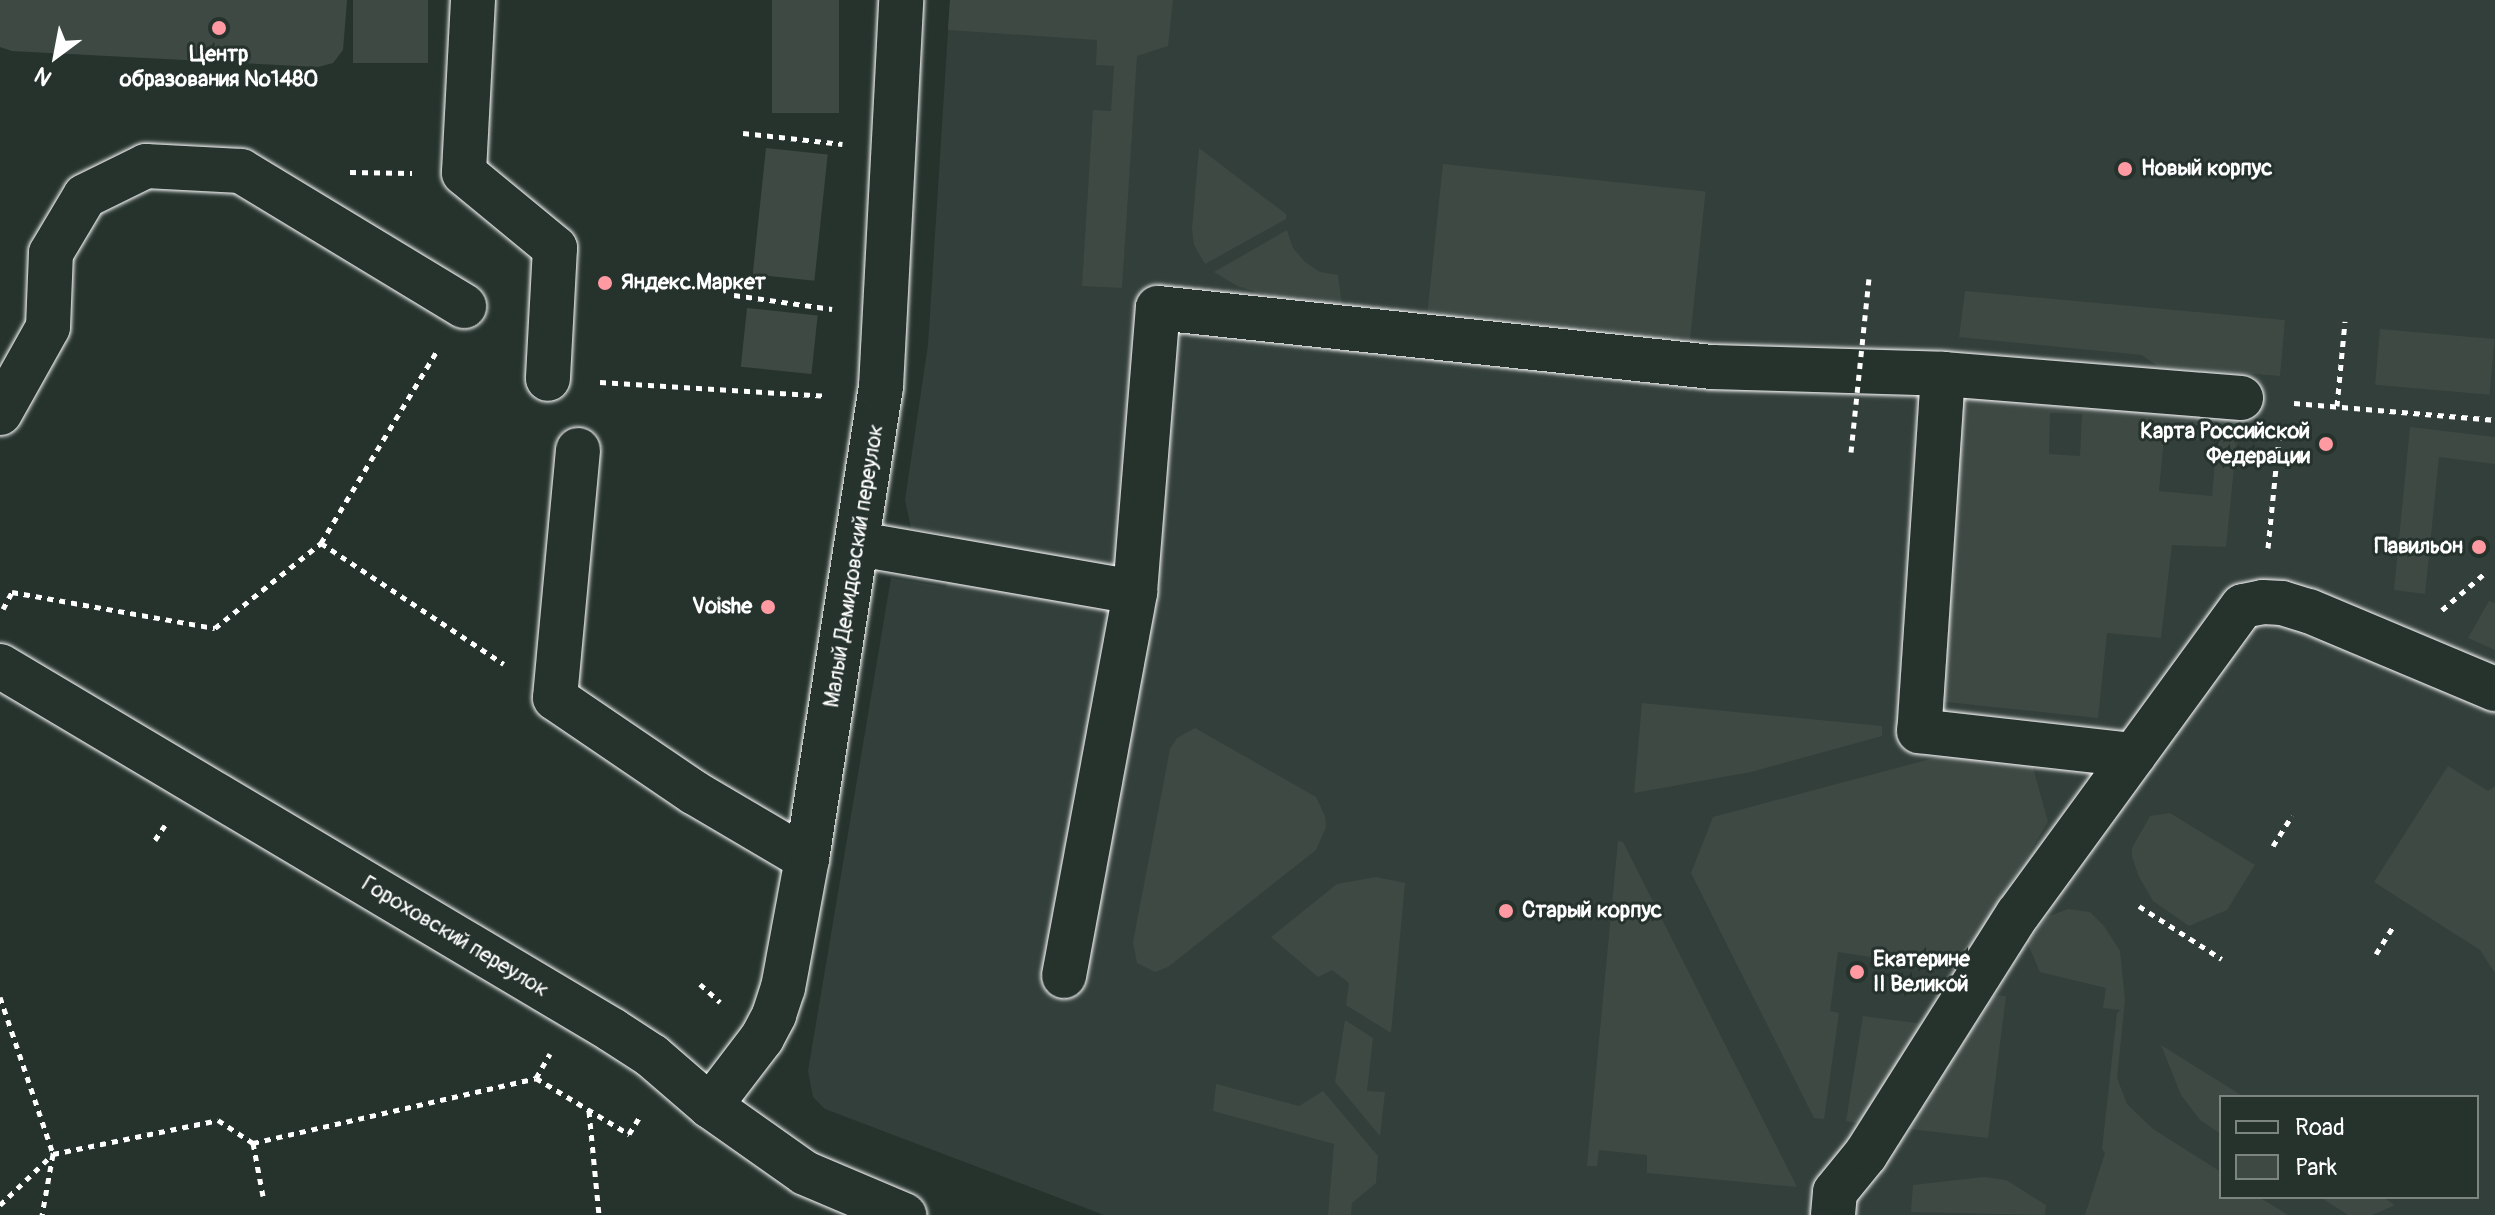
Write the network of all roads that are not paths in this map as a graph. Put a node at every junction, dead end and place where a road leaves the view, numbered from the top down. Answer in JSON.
{"nodes":[{"id":1,"x":473,"y":0,"type":"edge"},
{"id":2,"x":901,"y":0,"type":"edge"},
{"id":3,"x":464,"y":306,"type":"road end"},
{"id":4,"x":1943,"y":374,"type":"junction"},
{"id":5,"x":548,"y":379,"type":"road end"},
{"id":6,"x":2262,"y":400,"type":"road end"},
{"id":7,"x":0,"y":413,"type":"edge"},
{"id":8,"x":578,"y":450,"type":"dead end"},
{"id":9,"x":859,"y":544,"type":"junction"},
{"id":10,"x":1135,"y":592,"type":"junction"},
{"id":11,"x":1,"y":670,"type":"edge"},
{"id":12,"x":2495,"y":689,"type":"edge"},
{"id":13,"x":2134,"y":755,"type":"junction"},
{"id":14,"x":807,"y":859,"type":"junction"},
{"id":15,"x":1064,"y":976,"type":"dead end"},
{"id":16,"x":710,"y":1106,"type":"junction"},
{"id":17,"x":904,"y":1215,"type":"edge"},
{"id":18,"x":1833,"y":1215,"type":"edge"}],
"edges":[{"from":1,"to":5,"type":"street"},
{"from":2,"to":9,"type":"street","name":"Малый Демидовский переулок"},
{"from":3,"to":7,"type":"street"},
{"from":4,"to":6,"type":"street"},
{"from":4,"to":10,"type":"street"},
{"from":4,"to":13,"type":"street"},
{"from":8,"to":14,"type":"street"},
{"from":9,"to":10,"type":"street"},
{"from":9,"to":14,"type":"street","name":"Малый Демидовский переулок"},
{"from":10,"to":15,"type":"street"},
{"from":11,"to":16,"type":"street","name":"Гороховский переулок"},
{"from":12,"to":13,"type":"street"},
{"from":13,"to":18,"type":"street"},
{"from":14,"to":16,"type":"street","name":"Малый Демидовский переулок"},
{"from":16,"to":17,"type":"street","name":"Гороховский переулок"}]}
